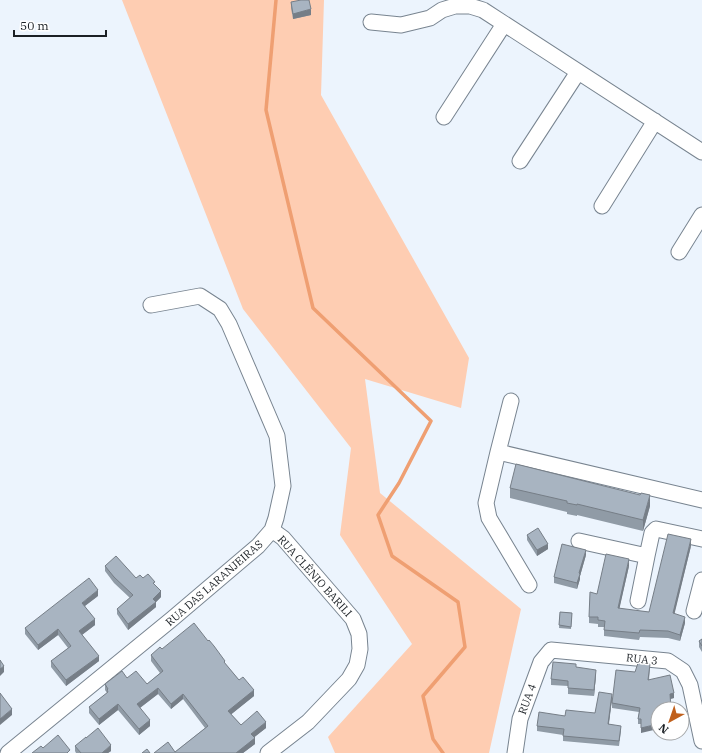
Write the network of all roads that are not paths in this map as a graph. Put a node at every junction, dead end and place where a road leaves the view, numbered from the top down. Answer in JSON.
{"nodes":[{"id":1,"x":371,"y":22,"type":"dead end"},
{"id":2,"x":504,"y":24,"type":"junction"},
{"id":3,"x":578,"y":72,"type":"junction"},
{"id":4,"x":444,"y":117,"type":"dead end"},
{"id":5,"x":655,"y":122,"type":"junction"},
{"id":6,"x":702,"y":152,"type":"edge"},
{"id":7,"x":520,"y":161,"type":"dead end"},
{"id":8,"x":602,"y":206,"type":"dead end"},
{"id":9,"x":702,"y":215,"type":"edge"},
{"id":10,"x":679,"y":252,"type":"dead end"},
{"id":11,"x":151,"y":305,"type":"dead end"},
{"id":12,"x":511,"y":401,"type":"dead end"},
{"id":13,"x":498,"y":452,"type":"junction"},
{"id":14,"x":702,"y":500,"type":"edge"},
{"id":15,"x":272,"y":530,"type":"junction"},
{"id":16,"x":702,"y":539,"type":"edge"},
{"id":17,"x":579,"y":541,"type":"dead end"},
{"id":18,"x":647,"y":556,"type":"junction"},
{"id":19,"x":702,"y":580,"type":"edge"},
{"id":20,"x":529,"y":585,"type":"dead end"},
{"id":21,"x":638,"y":601,"type":"dead end"},
{"id":22,"x":694,"y":611,"type":"dead end"},
{"id":23,"x":551,"y":650,"type":"joint"},
{"id":24,"x":702,"y":740,"type":"edge"},
{"id":25,"x":8,"y":753,"type":"edge"},
{"id":26,"x":268,"y":753,"type":"edge"},
{"id":27,"x":515,"y":753,"type":"edge"}],
"edges":[{"from":1,"to":2,"type":"street"},
{"from":2,"to":3,"type":"street"},
{"from":2,"to":4,"type":"street"},
{"from":3,"to":5,"type":"street"},
{"from":3,"to":7,"type":"street"},
{"from":5,"to":6,"type":"street"},
{"from":5,"to":8,"type":"street"},
{"from":9,"to":10,"type":"street"},
{"from":11,"to":15,"type":"street","name":"RUA DAS LARANJEIRAS"},
{"from":12,"to":13,"type":"street"},
{"from":13,"to":14,"type":"street"},
{"from":13,"to":20,"type":"street"},
{"from":15,"to":25,"type":"street","name":"RUA DAS LARANJEIRAS"},
{"from":15,"to":26,"type":"street","name":"RUA CLÊNIO BARILI"},
{"from":16,"to":18,"type":"street"},
{"from":17,"to":18,"type":"street"},
{"from":18,"to":21,"type":"street"},
{"from":19,"to":22,"type":"street"},
{"from":23,"to":24,"type":"street","name":"RUA 3"},
{"from":23,"to":27,"type":"street","name":"RUA 4"}]}
